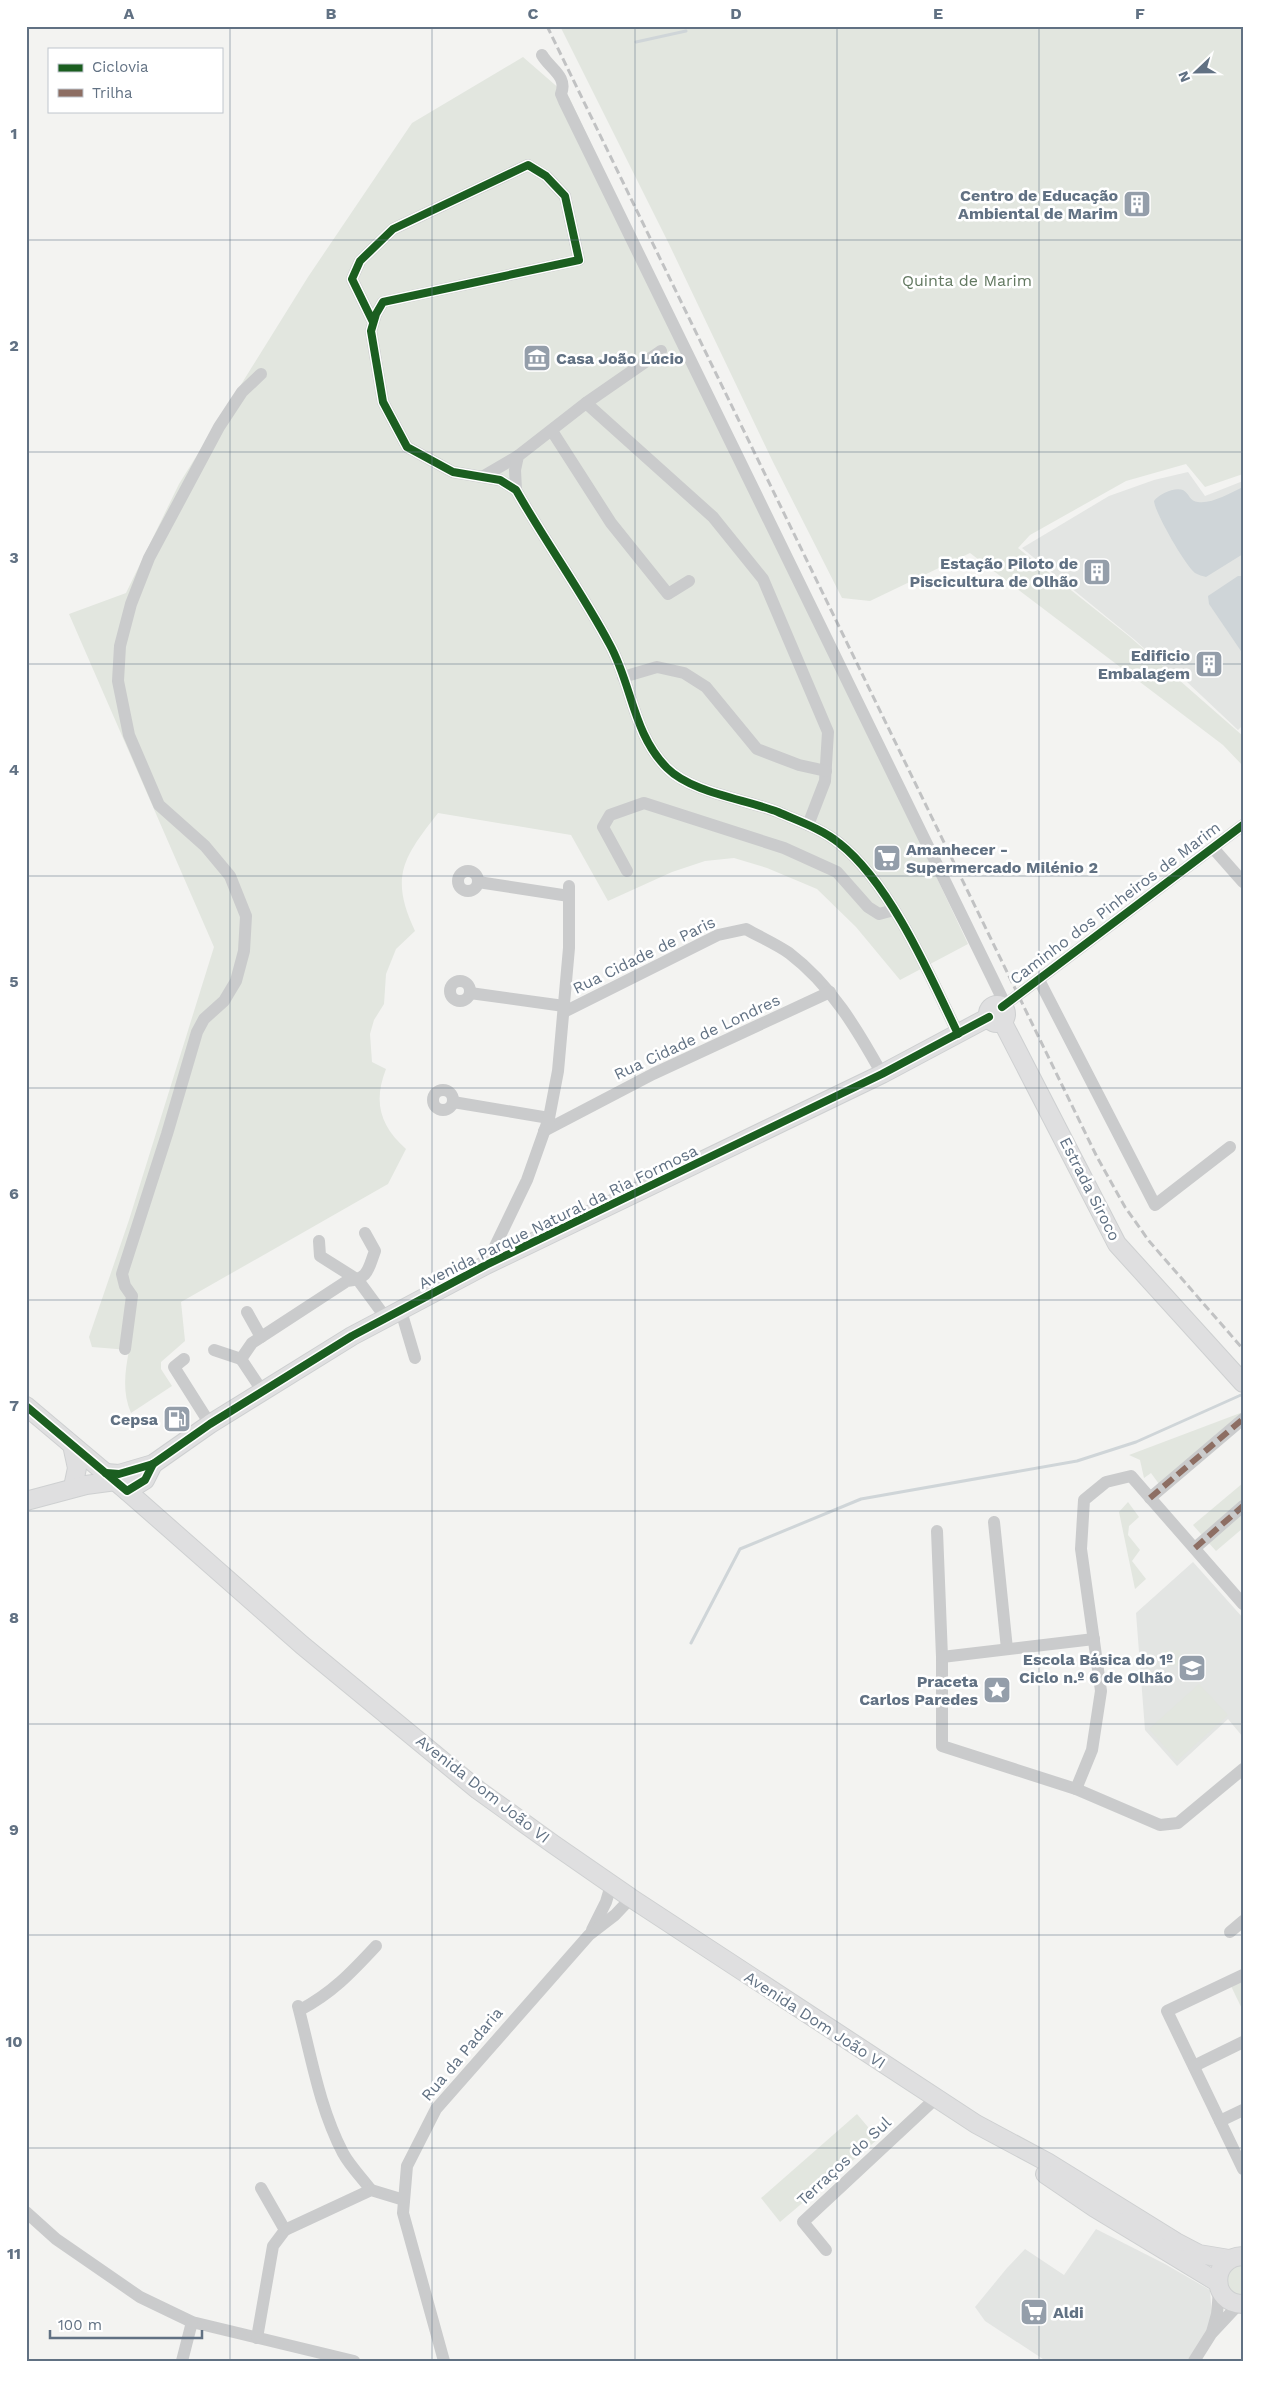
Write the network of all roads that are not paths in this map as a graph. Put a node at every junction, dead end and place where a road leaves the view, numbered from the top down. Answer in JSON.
{"nodes":[{"id":1,"x":542,"y":55,"type":"dead end"},
{"id":2,"x":373,"y":322,"type":"junction"},
{"id":3,"x":661,"y":351,"type":"dead end"},
{"id":4,"x":261,"y":374,"type":"dead end"},
{"id":5,"x":586,"y":403,"type":"junction"},
{"id":6,"x":552,"y":431,"type":"junction"},
{"id":7,"x":518,"y":456,"type":"junction"},
{"id":8,"x":484,"y":476,"type":"junction"},
{"id":9,"x":516,"y":490,"type":"junction"},
{"id":10,"x":689,"y":581,"type":"dead end"},
{"id":11,"x":623,"y":676,"type":"junction"},
{"id":12,"x":826,"y":771,"type":"junction"},
{"id":13,"x":808,"y":825,"type":"junction"},
{"id":14,"x":1243,"y":825,"type":"edge"},
{"id":15,"x":1213,"y":848,"type":"junction"},
{"id":16,"x":627,"y":871,"type":"dead end"},
{"id":17,"x":478,"y":882,"type":"dead end"},
{"id":18,"x":1243,"y":882,"type":"edge"},
{"id":19,"x":894,"y":910,"type":"junction"},
{"id":20,"x":1039,"y":980,"type":"junction"},
{"id":21,"x":830,"y":992,"type":"junction"},
{"id":22,"x":470,"y":993,"type":"dead end"},
{"id":23,"x":564,"y":1009,"type":"junction"},
{"id":24,"x":999,"y":1012,"type":"junction"},
{"id":25,"x":958,"y":1034,"type":"junction"},
{"id":26,"x":882,"y":1074,"type":"junction"},
{"id":27,"x":553,"y":1096,"type":"junction"},
{"id":28,"x":453,"y":1102,"type":"dead end"},
{"id":29,"x":578,"y":1113,"type":"junction"},
{"id":30,"x":546,"y":1124,"type":"junction"},
{"id":31,"x":1230,"y":1147,"type":"dead end"},
{"id":32,"x":365,"y":1233,"type":"dead end"},
{"id":33,"x":318,"y":1241,"type":"dead end"},
{"id":34,"x":486,"y":1265,"type":"junction"},
{"id":35,"x":358,"y":1280,"type":"junction"},
{"id":36,"x":247,"y":1312,"type":"dead end"},
{"id":37,"x":393,"y":1314,"type":"junction"},
{"id":38,"x":261,"y":1337,"type":"junction"},
{"id":39,"x":125,"y":1349,"type":"dead end"},
{"id":40,"x":214,"y":1350,"type":"dead end"},
{"id":41,"x":415,"y":1358,"type":"dead end"},
{"id":42,"x":184,"y":1359,"type":"dead end"},
{"id":43,"x":241,"y":1359,"type":"junction"},
{"id":44,"x":1243,"y":1383,"type":"edge"},
{"id":45,"x":263,"y":1392,"type":"junction"},
{"id":46,"x":26,"y":1406,"type":"edge"},
{"id":47,"x":1243,"y":1419,"type":"edge"},
{"id":48,"x":210,"y":1424,"type":"junction"},
{"id":49,"x":72,"y":1445,"type":"junction"},
{"id":50,"x":145,"y":1472,"type":"junction"},
{"id":51,"x":111,"y":1478,"type":"junction"},
{"id":52,"x":78,"y":1483,"type":"junction"},
{"id":53,"x":1150,"y":1498,"type":"junction"},
{"id":54,"x":26,"y":1501,"type":"edge"},
{"id":55,"x":1243,"y":1506,"type":"edge"},
{"id":56,"x":153,"y":1514,"type":"junction"},
{"id":57,"x":994,"y":1522,"type":"dead end"},
{"id":58,"x":937,"y":1531,"type":"dead end"},
{"id":59,"x":1195,"y":1548,"type":"junction"},
{"id":60,"x":1243,"y":1604,"type":"edge"},
{"id":61,"x":1094,"y":1639,"type":"junction"},
{"id":62,"x":1007,"y":1649,"type":"junction"},
{"id":63,"x":942,"y":1657,"type":"junction"},
{"id":64,"x":1243,"y":1769,"type":"edge"},
{"id":65,"x":1076,"y":1789,"type":"junction"},
{"id":66,"x":611,"y":1885,"type":"junction"},
{"id":67,"x":631,"y":1898,"type":"junction"},
{"id":68,"x":1243,"y":1921,"type":"edge"},
{"id":69,"x":1230,"y":1932,"type":"dead end"},
{"id":70,"x":589,"y":1935,"type":"junction"},
{"id":71,"x":376,"y":1946,"type":"dead end"},
{"id":72,"x":1243,"y":1975,"type":"edge"},
{"id":73,"x":1243,"y":2042,"type":"edge"},
{"id":74,"x":1194,"y":2066,"type":"junction"},
{"id":75,"x":935,"y":2099,"type":"junction"},
{"id":76,"x":1243,"y":2110,"type":"edge"},
{"id":77,"x":1220,"y":2121,"type":"junction"},
{"id":78,"x":976,"y":2124,"type":"junction"},
{"id":79,"x":1243,"y":2169,"type":"edge"},
{"id":80,"x":260,"y":2188,"type":"dead end"},
{"id":81,"x":371,"y":2190,"type":"junction"},
{"id":82,"x":404,"y":2200,"type":"junction"},
{"id":83,"x":26,"y":2212,"type":"edge"},
{"id":84,"x":285,"y":2230,"type":"junction"},
{"id":85,"x":826,"y":2250,"type":"dead end"},
{"id":86,"x":1236,"y":2257,"type":"edge"},
{"id":87,"x":1218,"y":2286,"type":"junction"},
{"id":88,"x":1241,"y":2304,"type":"edge"},
{"id":89,"x":192,"y":2322,"type":"junction"},
{"id":90,"x":1211,"y":2334,"type":"junction"},
{"id":91,"x":258,"y":2338,"type":"junction"},
{"id":92,"x":322,"y":2358,"type":"edge"},
{"id":93,"x":182,"y":2361,"type":"edge"},
{"id":94,"x":354,"y":2361,"type":"edge"},
{"id":95,"x":444,"y":2361,"type":"edge"},
{"id":96,"x":1194,"y":2361,"type":"edge"}],
"edges":[{"from":1,"to":24,"type":"street"},
{"from":2,"to":2,"type":"street"},
{"from":2,"to":8,"type":"street"},
{"from":3,"to":5,"type":"street"},
{"from":4,"to":39,"type":"street"},
{"from":5,"to":6,"type":"street"},
{"from":5,"to":12,"type":"street"},
{"from":6,"to":7,"type":"street"},
{"from":6,"to":10,"type":"street"},
{"from":7,"to":8,"type":"street"},
{"from":7,"to":9,"type":"street"},
{"from":8,"to":9,"type":"street"},
{"from":9,"to":11,"type":"street"},
{"from":11,"to":12,"type":"street"},
{"from":11,"to":13,"type":"street"},
{"from":12,"to":13,"type":"street"},
{"from":13,"to":19,"type":"street"},
{"from":14,"to":15,"type":"street","name":"Caminho dos Pinheiros de Marim"},
{"from":15,"to":18,"type":"street"},
{"from":15,"to":20,"type":"street","name":"Caminho dos Pinheiros de Marim"},
{"from":16,"to":19,"type":"street"},
{"from":17,"to":23,"type":"street"},
{"from":19,"to":25,"type":"street"},
{"from":20,"to":24,"type":"street","name":"Caminho dos Pinheiros de Marim"},
{"from":20,"to":31,"type":"street"},
{"from":21,"to":23,"type":"street","name":"Rua Cidade de Paris"},
{"from":21,"to":26,"type":"street","name":"Rua Cidade de Paris"},
{"from":21,"to":29,"type":"street","name":"Rua Cidade de Londres"},
{"from":22,"to":23,"type":"street","name":"Rua Cidade de Paris"},
{"from":23,"to":27,"type":"street"},
{"from":24,"to":25,"type":"main road","name":"Avenida Parque Natural da Ria Formosa"},
{"from":24,"to":44,"type":"main road","name":"Estrada Siroco"},
{"from":25,"to":26,"type":"main road","name":"Avenida Parque Natural da Ria Formosa"},
{"from":26,"to":34,"type":"main road","name":"Avenida Parque Natural da Ria Formosa"},
{"from":27,"to":29,"type":"street"},
{"from":27,"to":30,"type":"street"},
{"from":28,"to":30,"type":"street"},
{"from":29,"to":30,"type":"street","name":"Rua Cidade de Londres"},
{"from":30,"to":34,"type":"street"},
{"from":32,"to":35,"type":"street"},
{"from":33,"to":35,"type":"street"},
{"from":34,"to":37,"type":"main road","name":"Avenida Parque Natural da Ria Formosa"},
{"from":35,"to":37,"type":"street"},
{"from":35,"to":38,"type":"street"},
{"from":36,"to":38,"type":"street"},
{"from":37,"to":41,"type":"street"},
{"from":37,"to":45,"type":"main road","name":"Avenida Parque Natural da Ria Formosa"},
{"from":38,"to":43,"type":"street"},
{"from":40,"to":43,"type":"street"},
{"from":42,"to":48,"type":"street"},
{"from":43,"to":45,"type":"street"},
{"from":45,"to":48,"type":"main road","name":"Avenida Parque Natural da Ria Formosa"},
{"from":46,"to":49,"type":"main road","name":"Avenida Dom João VI"},
{"from":47,"to":53,"type":"street"},
{"from":48,"to":50,"type":"main road","name":"Avenida Parque Natural da Ria Formosa"},
{"from":49,"to":51,"type":"main road","name":"Avenida Dom João VI"},
{"from":49,"to":52,"type":"main road"},
{"from":50,"to":51,"type":"main road","name":"Avenida Parque Natural da Ria Formosa"},
{"from":50,"to":51,"type":"main road"},
{"from":50,"to":56,"type":"main road"},
{"from":51,"to":52,"type":"main road"},
{"from":51,"to":52,"type":"main road","name":"Avenida Parque Natural da Ria Formosa"},
{"from":51,"to":56,"type":"main road","name":"Avenida Dom João VI"},
{"from":52,"to":54,"type":"main road"},
{"from":53,"to":59,"type":"street"},
{"from":53,"to":61,"type":"street"},
{"from":55,"to":59,"type":"street"},
{"from":56,"to":66,"type":"main road","name":"Avenida Dom João VI"},
{"from":57,"to":62,"type":"street"},
{"from":58,"to":63,"type":"street"},
{"from":59,"to":60,"type":"street"},
{"from":61,"to":62,"type":"street"},
{"from":61,"to":65,"type":"street"},
{"from":62,"to":63,"type":"street"},
{"from":63,"to":65,"type":"street"},
{"from":64,"to":65,"type":"street"},
{"from":66,"to":67,"type":"main road","name":"Avenida Dom João VI"},
{"from":66,"to":70,"type":"street"},
{"from":67,"to":70,"type":"street"},
{"from":67,"to":75,"type":"main road","name":"Avenida Dom João VI"},
{"from":68,"to":69,"type":"street"},
{"from":70,"to":82,"type":"street","name":"Rua da Padaria"},
{"from":71,"to":81,"type":"street"},
{"from":72,"to":74,"type":"street"},
{"from":73,"to":74,"type":"street"},
{"from":74,"to":77,"type":"street"},
{"from":75,"to":78,"type":"main road","name":"Avenida Dom João VI"},
{"from":75,"to":85,"type":"street","name":"Terraços do Sul"},
{"from":76,"to":77,"type":"street"},
{"from":77,"to":79,"type":"street"},
{"from":78,"to":86,"type":"main road","name":"Avenida Dom João VI"},
{"from":78,"to":87,"type":"main road","name":"Avenida Dom João VI"},
{"from":80,"to":84,"type":"street"},
{"from":81,"to":82,"type":"street"},
{"from":81,"to":84,"type":"street"},
{"from":82,"to":95,"type":"street","name":"Rua da Padaria"},
{"from":83,"to":89,"type":"street"},
{"from":84,"to":91,"type":"street"},
{"from":86,"to":87,"type":"main road"},
{"from":87,"to":88,"type":"main road","name":"Avenida Dom João VI"},
{"from":87,"to":90,"type":"street"},
{"from":88,"to":90,"type":"street"},
{"from":89,"to":91,"type":"street"},
{"from":89,"to":93,"type":"street"},
{"from":90,"to":96,"type":"street"},
{"from":91,"to":92,"type":"street"},
{"from":92,"to":94,"type":"street"}]}
